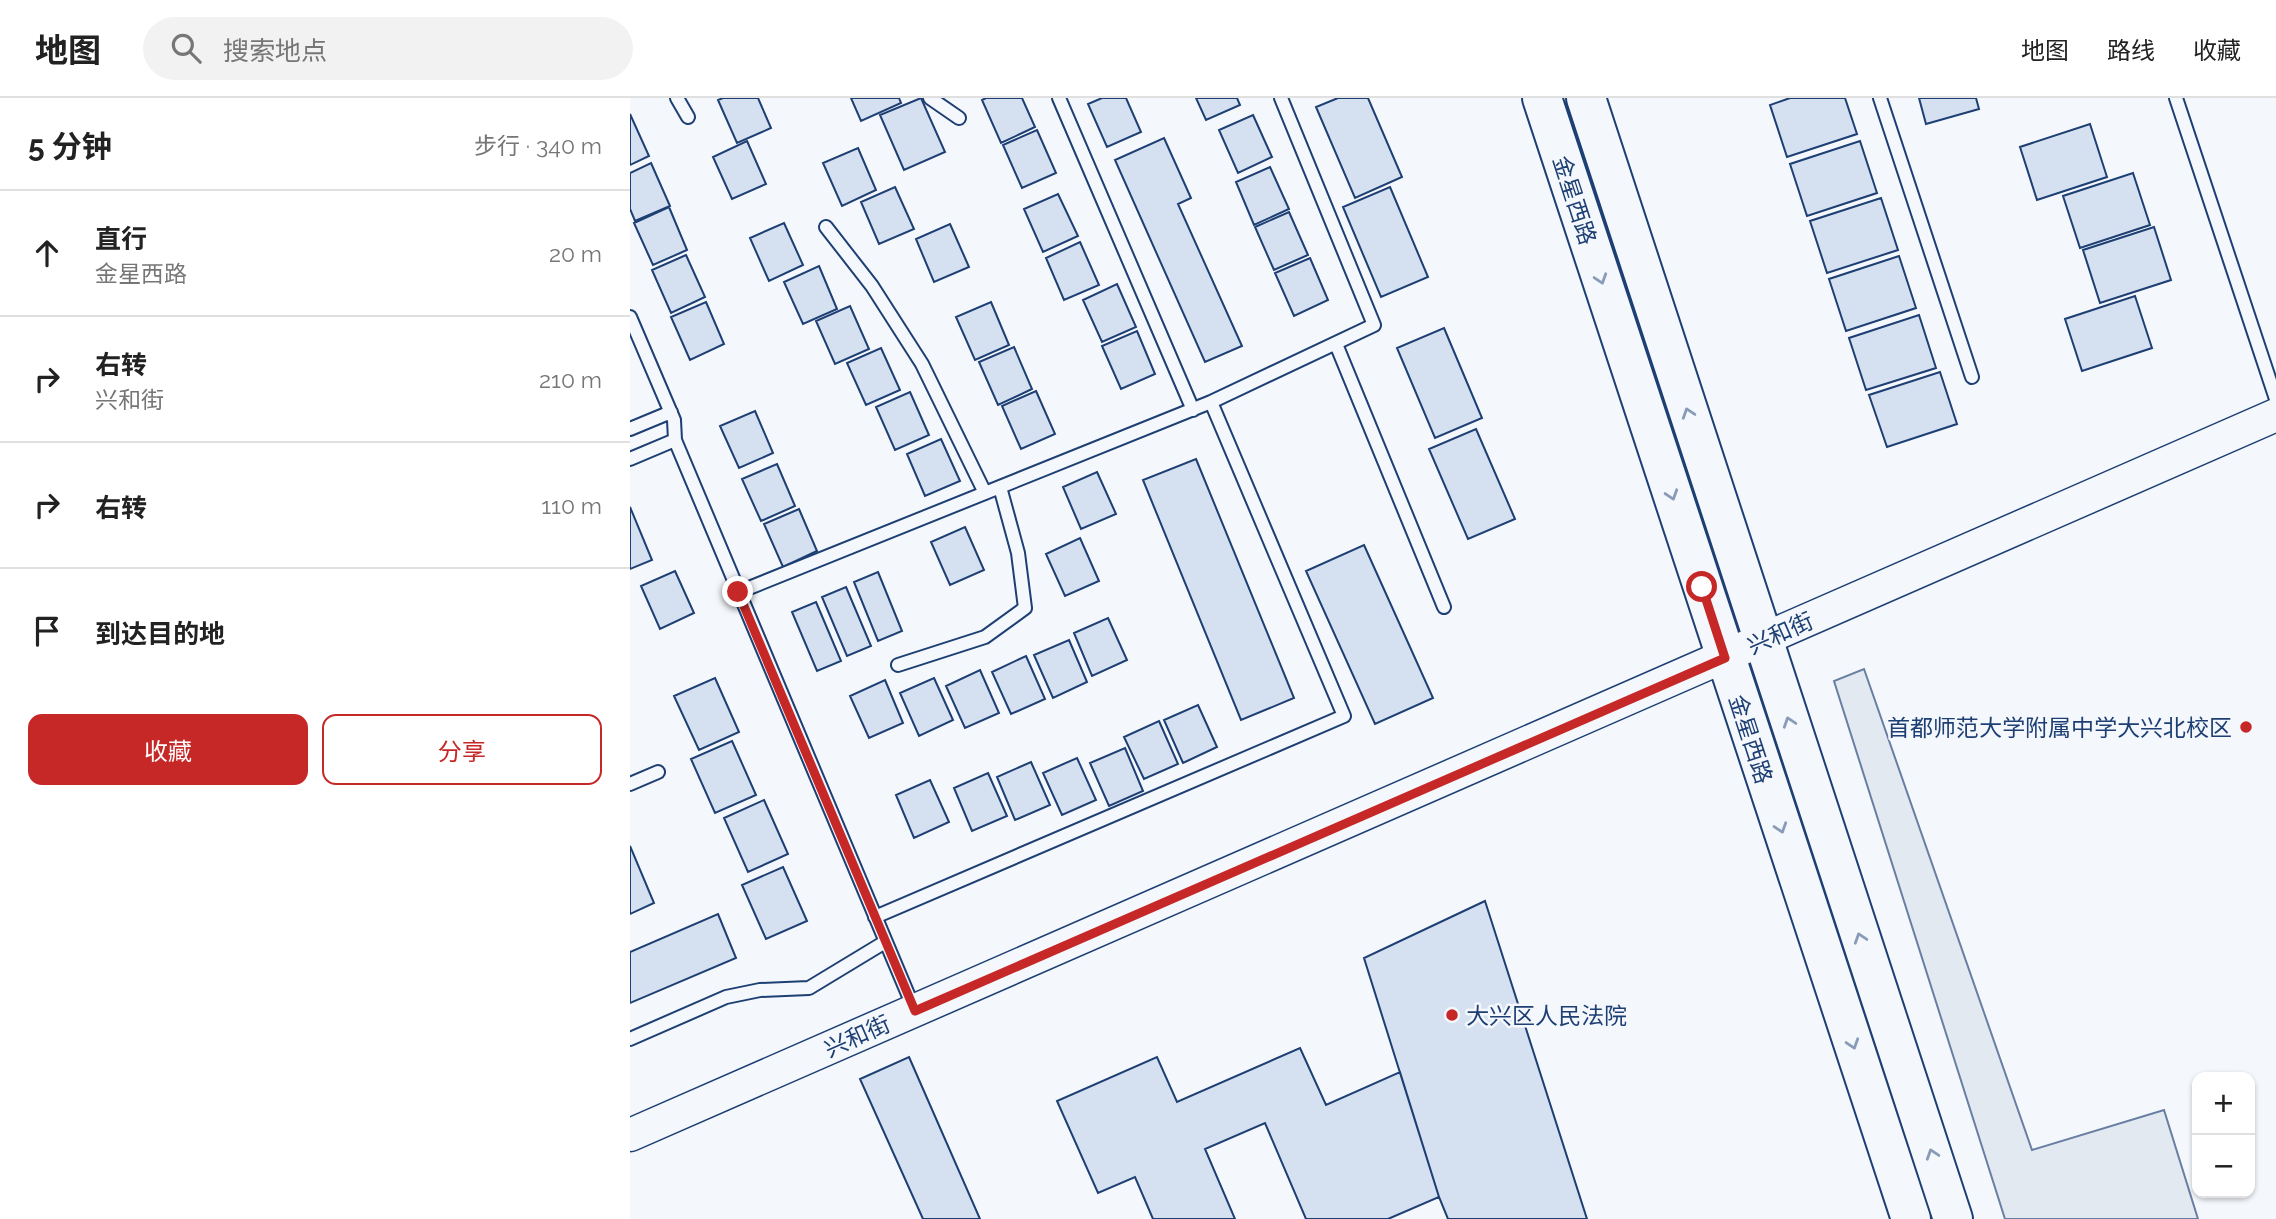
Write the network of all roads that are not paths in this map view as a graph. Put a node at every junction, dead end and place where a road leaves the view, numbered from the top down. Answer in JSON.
{"nodes":[{"id":1,"x":677,"y":98,"type":"edge"},
{"id":2,"x":930,"y":98,"type":"edge"},
{"id":3,"x":1059,"y":98,"type":"edge"},
{"id":4,"x":1281,"y":98,"type":"edge"},
{"id":5,"x":1542,"y":98,"type":"edge"},
{"id":6,"x":1586,"y":98,"type":"edge"},
{"id":7,"x":1880,"y":98,"type":"edge"},
{"id":8,"x":2176,"y":98,"type":"edge"},
{"id":9,"x":688,"y":117,"type":"dead end"},
{"id":10,"x":959,"y":118,"type":"dead end"},
{"id":11,"x":826,"y":227,"type":"dead end"},
{"id":12,"x":630,"y":317,"type":"edge"},
{"id":13,"x":1335,"y":344,"type":"junction"},
{"id":14,"x":1972,"y":377,"type":"dead end"},
{"id":15,"x":2276,"y":400,"type":"edge"},
{"id":16,"x":1211,"y":402,"type":"junction"},
{"id":17,"x":1193,"y":410,"type":"junction"},
{"id":18,"x":671,"y":412,"type":"junction"},
{"id":19,"x":2276,"y":415,"type":"edge"},
{"id":20,"x":630,"y":429,"type":"edge"},
{"id":21,"x":675,"y":440,"type":"junction"},
{"id":22,"x":630,"y":459,"type":"edge"},
{"id":23,"x":1000,"y":487,"type":"junction"},
{"id":24,"x":985,"y":493,"type":"junction"},
{"id":25,"x":738,"y":592,"type":"junction"},
{"id":26,"x":1444,"y":607,"type":"dead end"},
{"id":27,"x":1763,"y":641,"type":"junction"},
{"id":28,"x":1725,"y":658,"type":"junction"},
{"id":29,"x":898,"y":665,"type":"dead end"},
{"id":30,"x":658,"y":772,"type":"dead end"},
{"id":31,"x":630,"y":784,"type":"edge"},
{"id":32,"x":875,"y":917,"type":"junction"},
{"id":33,"x":886,"y":942,"type":"junction"},
{"id":34,"x":915,"y":1011,"type":"junction"},
{"id":35,"x":630,"y":1039,"type":"edge"},
{"id":36,"x":630,"y":1135,"type":"edge"},
{"id":37,"x":1911,"y":1219,"type":"edge"},
{"id":38,"x":1953,"y":1219,"type":"edge"}],
"edges":[{"from":1,"to":9,"type":"lane"},
{"from":2,"to":10,"type":"lane"},
{"from":3,"to":17,"type":"lane"},
{"from":4,"to":13,"type":"lane"},
{"from":5,"to":28,"type":"main road","name":"金星西路","one_way":true},
{"from":27,"to":6,"type":"main road","name":"金星西路","one_way":true},
{"from":7,"to":14,"type":"lane"},
{"from":8,"to":15,"type":"lane"},
{"from":11,"to":24,"type":"lane"},
{"from":12,"to":18,"type":"lane"},
{"from":13,"to":16,"type":"lane"},
{"from":13,"to":26,"type":"lane"},
{"from":16,"to":17,"type":"lane"},
{"from":16,"to":32,"type":"lane"},
{"from":17,"to":23,"type":"lane"},
{"from":18,"to":20,"type":"lane"},
{"from":18,"to":21,"type":"lane"},
{"from":19,"to":27,"type":"street","name":"兴和街"},
{"from":21,"to":22,"type":"lane"},
{"from":21,"to":25,"type":"lane"},
{"from":23,"to":24,"type":"lane"},
{"from":23,"to":29,"type":"lane"},
{"from":24,"to":25,"type":"lane"},
{"from":25,"to":32,"type":"lane"},
{"from":27,"to":28,"type":"street","name":"兴和街"},
{"from":38,"to":27,"type":"main road","name":"金星西路","one_way":true},
{"from":28,"to":34,"type":"street","name":"兴和街"},
{"from":28,"to":37,"type":"main road","name":"金星西路","one_way":true},
{"from":30,"to":31,"type":"lane"},
{"from":32,"to":33,"type":"lane"},
{"from":33,"to":34,"type":"lane"},
{"from":33,"to":35,"type":"lane"},
{"from":34,"to":36,"type":"street","name":"兴和街"}]}
